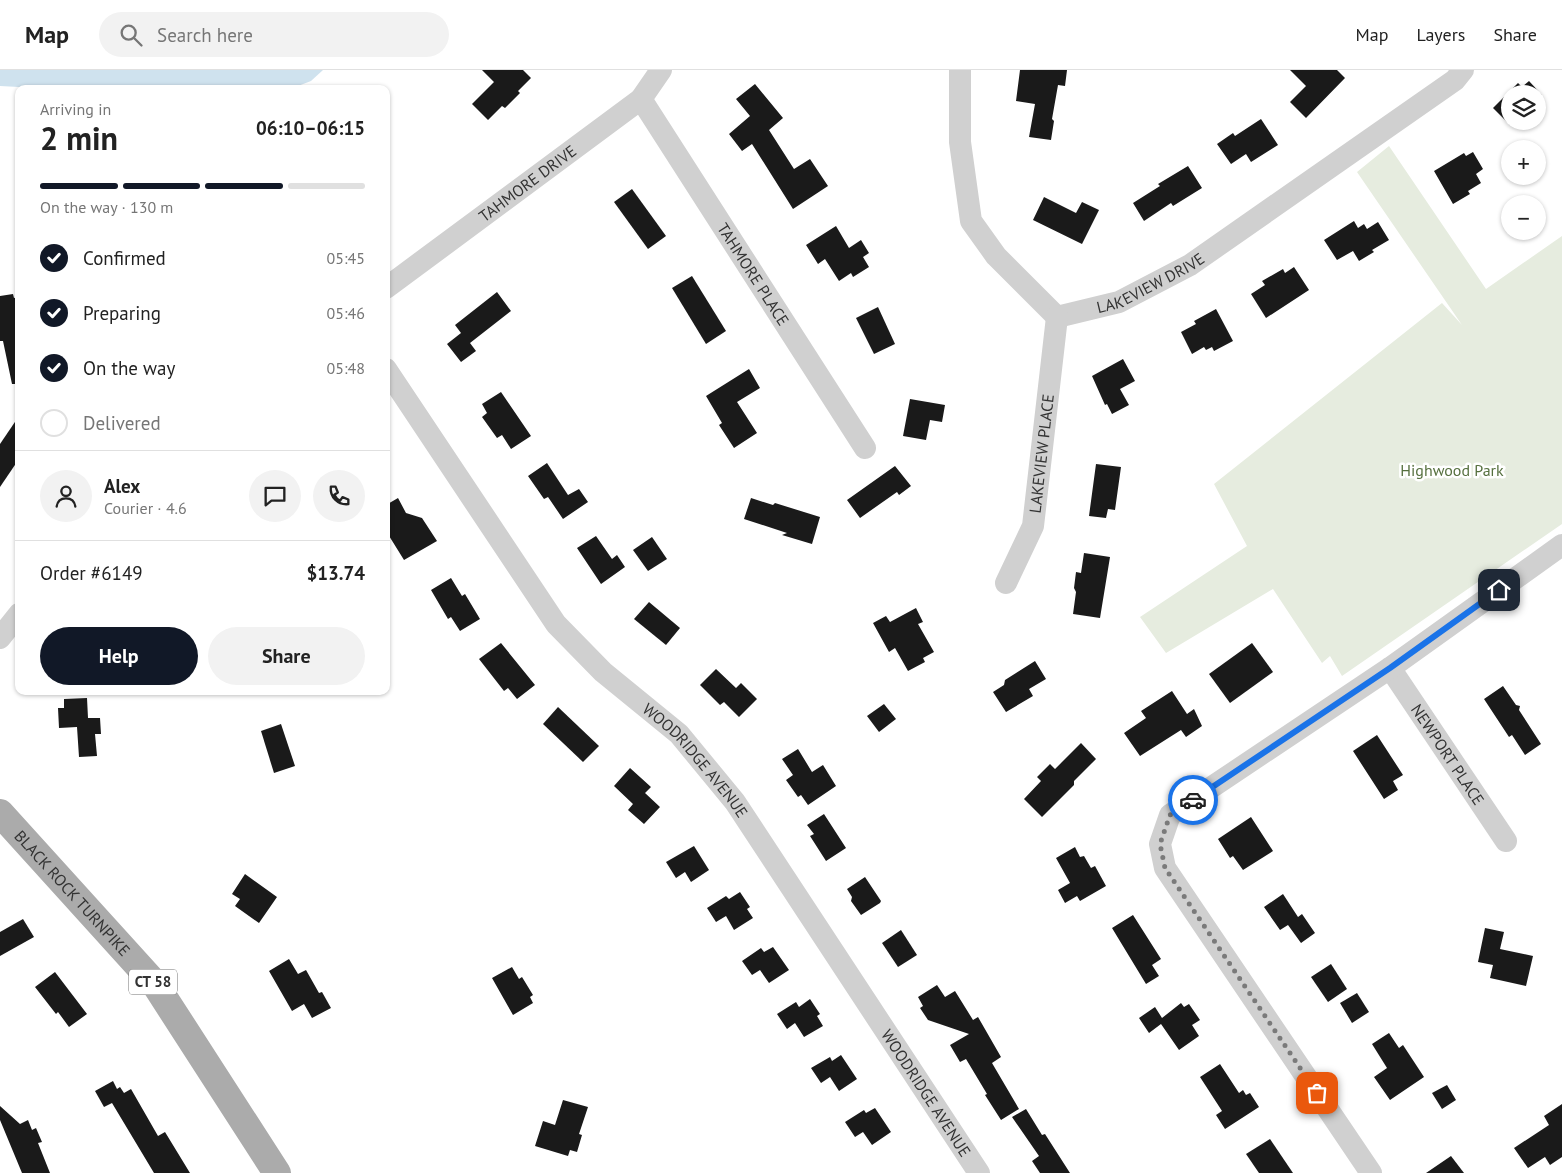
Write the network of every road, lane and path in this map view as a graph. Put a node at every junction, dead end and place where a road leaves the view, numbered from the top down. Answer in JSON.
{"nodes":[{"id":1,"x":661,"y":70,"type":"edge"},
{"id":2,"x":960,"y":70,"type":"edge"},
{"id":3,"x":1463,"y":70,"type":"edge"},
{"id":4,"x":641,"y":99,"type":"junction"},
{"id":5,"x":390,"y":285,"type":"edge"},
{"id":6,"x":1057,"y":317,"type":"junction"},
{"id":7,"x":390,"y":375,"type":"edge"},
{"id":8,"x":866,"y":448,"type":"dead end"},
{"id":9,"x":1562,"y":545,"type":"edge"},
{"id":10,"x":1006,"y":583,"type":"dead end"},
{"id":11,"x":15,"y":619,"type":"edge"},
{"id":12,"x":0,"y":638,"type":"edge"},
{"id":13,"x":1390,"y":668,"type":"junction"},
{"id":14,"x":0,"y":813,"type":"edge"},
{"id":15,"x":1506,"y":841,"type":"dead end"},
{"id":16,"x":277,"y":1173,"type":"edge"},
{"id":17,"x":979,"y":1173,"type":"edge"},
{"id":18,"x":1371,"y":1173,"type":"edge"}],
"edges":[{"from":1,"to":4,"type":"street","name":"TAHMORE DRIVE"},
{"from":2,"to":6,"type":"street"},
{"from":3,"to":6,"type":"street","name":"LAKEVIEW DRIVE"},
{"from":4,"to":5,"type":"street","name":"TAHMORE DRIVE"},
{"from":4,"to":8,"type":"street","name":"TAHMORE PLACE"},
{"from":6,"to":10,"type":"street","name":"LAKEVIEW PLACE"},
{"from":7,"to":17,"type":"street","name":"WOODRIDGE AVENUE"},
{"from":9,"to":13,"type":"street"},
{"from":11,"to":12,"type":"street"},
{"from":13,"to":15,"type":"street","name":"NEWPORT PLACE"},
{"from":13,"to":18,"type":"street"},
{"from":14,"to":16,"type":"main road","name":"BLACK ROCK TURNPIKE","number":"CT 58"}]}
